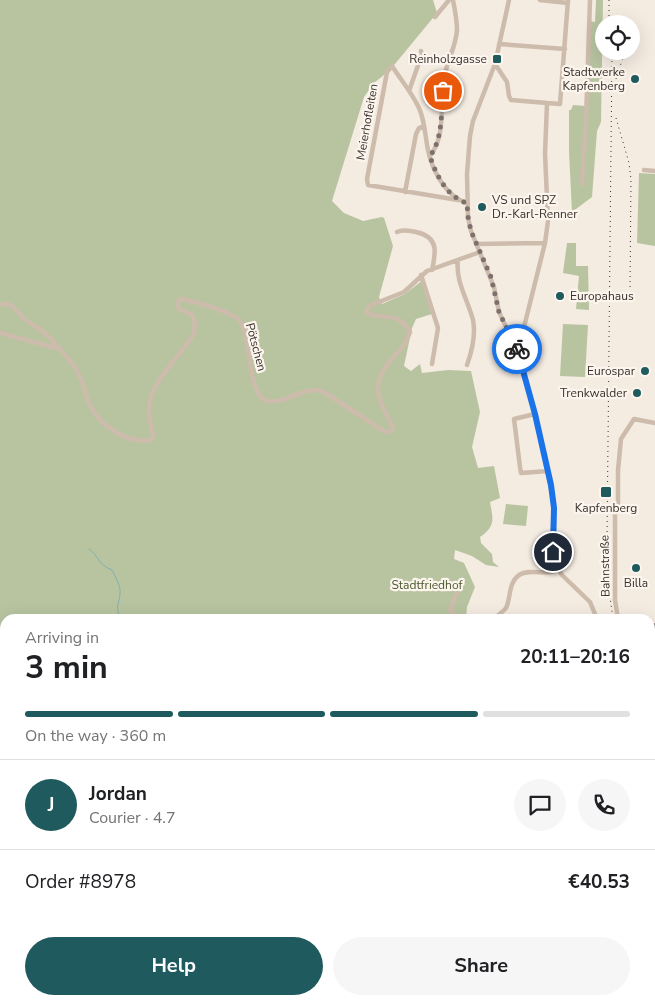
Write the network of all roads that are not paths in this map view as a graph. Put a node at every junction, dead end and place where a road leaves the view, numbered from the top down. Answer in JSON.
{"nodes":[{"id":1,"x":449,"y":0,"type":"edge"},
{"id":2,"x":453,"y":0,"type":"edge"},
{"id":3,"x":509,"y":0,"type":"edge"},
{"id":4,"x":540,"y":0,"type":"edge"},
{"id":5,"x":590,"y":0,"type":"edge"},
{"id":6,"x":568,"y":1,"type":"edge"},
{"id":7,"x":434,"y":17,"type":"dead end"},
{"id":8,"x":499,"y":44,"type":"junction"},
{"id":9,"x":565,"y":49,"type":"junction"},
{"id":10,"x":421,"y":51,"type":"dead end"},
{"id":11,"x":495,"y":64,"type":"junction"},
{"id":12,"x":409,"y":91,"type":"junction"},
{"id":13,"x":547,"y":103,"type":"junction"},
{"id":14,"x":424,"y":126,"type":"junction"},
{"id":15,"x":430,"y":156,"type":"junction"},
{"id":16,"x":644,"y":170,"type":"dead end"},
{"id":17,"x":655,"y":171,"type":"edge"},
{"id":18,"x":582,"y":184,"type":"dead end"},
{"id":19,"x":405,"y":192,"type":"junction"},
{"id":20,"x":458,"y":200,"type":"junction"},
{"id":21,"x":467,"y":203,"type":"junction"},
{"id":22,"x":397,"y":232,"type":"dead end"},
{"id":23,"x":545,"y":243,"type":"junction"},
{"id":24,"x":476,"y":244,"type":"junction"},
{"id":25,"x":480,"y":252,"type":"junction"},
{"id":26,"x":458,"y":260,"type":"junction"},
{"id":27,"x":432,"y":270,"type":"junction"},
{"id":28,"x":421,"y":275,"type":"junction"},
{"id":29,"x":0,"y":305,"type":"edge"},
{"id":30,"x":0,"y":333,"type":"edge"},
{"id":31,"x":58,"y":348,"type":"junction"},
{"id":32,"x":518,"y":352,"type":"junction"},
{"id":33,"x":432,"y":364,"type":"dead end"},
{"id":34,"x":467,"y":365,"type":"dead end"},
{"id":35,"x":535,"y":414,"type":"junction"},
{"id":36,"x":655,"y":423,"type":"edge"},
{"id":37,"x":548,"y":471,"type":"junction"},
{"id":38,"x":558,"y":570,"type":"junction"},
{"id":39,"x":458,"y":590,"type":"dead end"},
{"id":40,"x":454,"y":614,"type":"edge"},
{"id":41,"x":499,"y":614,"type":"edge"},
{"id":42,"x":595,"y":614,"type":"edge"},
{"id":43,"x":617,"y":614,"type":"edge"}],
"edges":[{"from":1,"to":7,"type":"street"},
{"from":2,"to":15,"type":"street"},
{"from":3,"to":8,"type":"street"},
{"from":4,"to":6,"type":"street"},
{"from":5,"to":18,"type":"street"},
{"from":6,"to":9,"type":"street"},
{"from":8,"to":9,"type":"street"},
{"from":8,"to":11,"type":"street"},
{"from":9,"to":13,"type":"street"},
{"from":10,"to":12,"type":"street"},
{"from":11,"to":13,"type":"street"},
{"from":11,"to":21,"type":"street"},
{"from":12,"to":14,"type":"street","name":"Meierhofleiten"},
{"from":12,"to":19,"type":"street","name":"Meierhofleiten"},
{"from":13,"to":23,"type":"street"},
{"from":14,"to":15,"type":"street","name":"Meierhofleiten"},
{"from":14,"to":19,"type":"street"},
{"from":15,"to":20,"type":"street","name":"Meierhofleiten"},
{"from":16,"to":17,"type":"street"},
{"from":19,"to":20,"type":"street","name":"Meierhofleiten"},
{"from":20,"to":21,"type":"street","name":"Meierhofleiten"},
{"from":21,"to":24,"type":"street"},
{"from":22,"to":27,"type":"street"},
{"from":23,"to":24,"type":"street"},
{"from":23,"to":32,"type":"street"},
{"from":24,"to":25,"type":"street"},
{"from":25,"to":26,"type":"street"},
{"from":25,"to":32,"type":"street"},
{"from":26,"to":27,"type":"street"},
{"from":26,"to":34,"type":"street"},
{"from":27,"to":28,"type":"street"},
{"from":28,"to":31,"type":"street","name":"Pötschen"},
{"from":28,"to":33,"type":"street"},
{"from":29,"to":31,"type":"street"},
{"from":30,"to":31,"type":"street"},
{"from":32,"to":35,"type":"street"},
{"from":35,"to":37,"type":"street"},
{"from":35,"to":37,"type":"street"},
{"from":36,"to":43,"type":"street","name":"Bahnstraße"},
{"from":37,"to":38,"type":"street"},
{"from":38,"to":41,"type":"street"},
{"from":38,"to":42,"type":"street"},
{"from":39,"to":40,"type":"street"}]}
